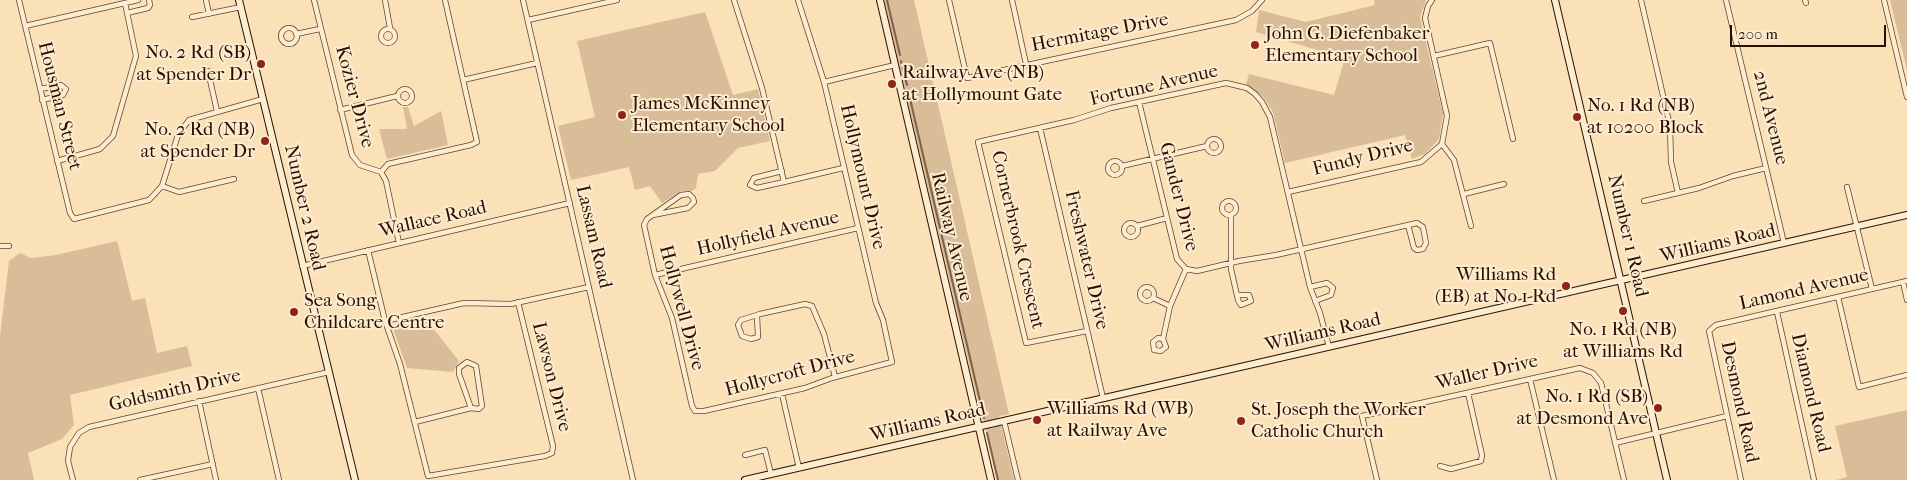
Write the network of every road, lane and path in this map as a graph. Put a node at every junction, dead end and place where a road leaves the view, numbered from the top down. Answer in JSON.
{"nodes":[{"id":1,"x":18,"y":0,"type":"edge"},
{"id":2,"x":138,"y":0,"type":"edge"},
{"id":3,"x":149,"y":0,"type":"edge"},
{"id":4,"x":206,"y":0,"type":"edge"},
{"id":5,"x":314,"y":0,"type":"edge"},
{"id":6,"x":385,"y":0,"type":"edge"},
{"id":7,"x":444,"y":0,"type":"edge"},
{"id":8,"x":523,"y":0,"type":"edge"},
{"id":9,"x":617,"y":0,"type":"edge"},
{"id":10,"x":734,"y":0,"type":"edge"},
{"id":11,"x":798,"y":0,"type":"edge"},
{"id":12,"x":880,"y":0,"type":"edge"},
{"id":13,"x":949,"y":0,"type":"edge"},
{"id":14,"x":1012,"y":0,"type":"edge"},
{"id":15,"x":1262,"y":0,"type":"edge"},
{"id":16,"x":1432,"y":0,"type":"edge"},
{"id":17,"x":1556,"y":0,"type":"edge"},
{"id":18,"x":1640,"y":0,"type":"edge"},
{"id":19,"x":1726,"y":0,"type":"edge"},
{"id":20,"x":1884,"y":0,"type":"edge"},
{"id":21,"x":602,"y":2,"type":"edge"},
{"id":22,"x":125,"y":3,"type":"junction"},
{"id":23,"x":240,"y":3,"type":"edge"},
{"id":24,"x":127,"y":13,"type":"junction"},
{"id":25,"x":210,"y":14,"type":"junction"},
{"id":26,"x":192,"y":17,"type":"dead end"},
{"id":27,"x":528,"y":20,"type":"junction"},
{"id":28,"x":25,"y":26,"type":"junction"},
{"id":29,"x":390,"y":28,"type":"dead end"},
{"id":30,"x":320,"y":29,"type":"junction"},
{"id":31,"x":296,"y":34,"type":"dead end"},
{"id":32,"x":1434,"y":56,"type":"junction"},
{"id":33,"x":537,"y":63,"type":"junction"},
{"id":34,"x":1026,"y":64,"type":"junction"},
{"id":35,"x":896,"y":65,"type":"junction"},
{"id":36,"x":208,"y":71,"type":"dead end"},
{"id":37,"x":464,"y":80,"type":"junction"},
{"id":38,"x":824,"y":82,"type":"junction"},
{"id":39,"x":40,"y":89,"type":"junction"},
{"id":40,"x":397,"y":96,"type":"dead end"},
{"id":41,"x":1907,"y":97,"type":"edge"},
{"id":42,"x":263,"y":99,"type":"junction"},
{"id":43,"x":42,"y":100,"type":"junction"},
{"id":44,"x":1139,"y":102,"type":"junction"},
{"id":45,"x":340,"y":110,"type":"junction"},
{"id":46,"x":217,"y":111,"type":"junction"},
{"id":47,"x":1040,"y":128,"type":"junction"},
{"id":48,"x":1513,"y":139,"type":"dead end"},
{"id":49,"x":978,"y":142,"type":"joint"},
{"id":50,"x":1442,"y":144,"type":"junction"},
{"id":51,"x":1207,"y":146,"type":"dead end"},
{"id":52,"x":1153,"y":158,"type":"junction"},
{"id":53,"x":57,"y":161,"type":"junction"},
{"id":54,"x":360,"y":165,"type":"junction"},
{"id":55,"x":1122,"y":166,"type":"dead end"},
{"id":56,"x":844,"y":168,"type":"junction"},
{"id":57,"x":1766,"y":168,"type":"junction"},
{"id":58,"x":356,"y":170,"type":"dead end"},
{"id":59,"x":381,"y":172,"type":"junction"},
{"id":60,"x":782,"y":172,"type":"junction"},
{"id":61,"x":234,"y":179,"type":"dead end"},
{"id":62,"x":784,"y":182,"type":"junction"},
{"id":63,"x":1504,"y":184,"type":"dead end"},
{"id":64,"x":162,"y":186,"type":"junction"},
{"id":65,"x":1847,"y":187,"type":"dead end"},
{"id":66,"x":1288,"y":192,"type":"junction"},
{"id":67,"x":1678,"y":193,"type":"junction"},
{"id":68,"x":1464,"y":194,"type":"junction"},
{"id":69,"x":1644,"y":201,"type":"dead end"},
{"id":70,"x":570,"y":203,"type":"junction"},
{"id":71,"x":1231,"y":214,"type":"dead end"},
{"id":72,"x":653,"y":215,"type":"junction"},
{"id":73,"x":1907,"y":215,"type":"edge"},
{"id":74,"x":1167,"y":218,"type":"junction"},
{"id":75,"x":1408,"y":225,"type":"junction"},
{"id":76,"x":1137,"y":226,"type":"dead end"},
{"id":77,"x":1471,"y":226,"type":"dead end"},
{"id":78,"x":1857,"y":226,"type":"junction"},
{"id":79,"x":858,"y":228,"type":"junction"},
{"id":80,"x":400,"y":243,"type":"junction"},
{"id":81,"x":1784,"y":243,"type":"junction"},
{"id":82,"x":0,"y":246,"type":"edge"},
{"id":83,"x":8,"y":246,"type":"dead end"},
{"id":84,"x":1301,"y":249,"type":"junction"},
{"id":85,"x":368,"y":250,"type":"junction"},
{"id":86,"x":1232,"y":263,"type":"junction"},
{"id":87,"x":302,"y":266,"type":"junction"},
{"id":88,"x":1186,"y":269,"type":"junction"},
{"id":89,"x":656,"y":275,"type":"junction"},
{"id":90,"x":1622,"y":281,"type":"junction"},
{"id":91,"x":1905,"y":281,"type":"edge"},
{"id":92,"x":589,"y":287,"type":"junction"},
{"id":93,"x":1310,"y":287,"type":"junction"},
{"id":94,"x":1872,"y":289,"type":"junction"},
{"id":95,"x":1237,"y":295,"type":"dead end"},
{"id":96,"x":1838,"y":297,"type":"junction"},
{"id":97,"x":1153,"y":298,"type":"dead end"},
{"id":98,"x":1907,"y":300,"type":"edge"},
{"id":99,"x":1315,"y":301,"type":"junction"},
{"id":100,"x":518,"y":302,"type":"junction"},
{"id":101,"x":1170,"y":306,"type":"junction"},
{"id":102,"x":1776,"y":312,"type":"junction"},
{"id":103,"x":757,"y":316,"type":"junction"},
{"id":104,"x":384,"y":321,"type":"junction"},
{"id":105,"x":1087,"y":331,"type":"junction"},
{"id":106,"x":1709,"y":331,"type":"joint"},
{"id":107,"x":1163,"y":339,"type":"dead end"},
{"id":108,"x":1328,"y":347,"type":"junction"},
{"id":109,"x":892,"y":362,"type":"joint"},
{"id":110,"x":329,"y":372,"type":"junction"},
{"id":111,"x":1907,"y":375,"type":"edge"},
{"id":112,"x":834,"y":377,"type":"junction"},
{"id":113,"x":1530,"y":379,"type":"junction"},
{"id":114,"x":258,"y":388,"type":"junction"},
{"id":115,"x":1468,"y":393,"type":"junction"},
{"id":116,"x":782,"y":394,"type":"junction"},
{"id":117,"x":1103,"y":398,"type":"junction"},
{"id":118,"x":199,"y":401,"type":"junction"},
{"id":119,"x":471,"y":408,"type":"junction"},
{"id":120,"x":695,"y":411,"type":"joint"},
{"id":121,"x":1727,"y":416,"type":"junction"},
{"id":122,"x":1004,"y":421,"type":"junction"},
{"id":123,"x":415,"y":422,"type":"junction"},
{"id":124,"x":979,"y":427,"type":"junction"},
{"id":125,"x":1657,"y":432,"type":"junction"},
{"id":126,"x":1615,"y":443,"type":"junction"},
{"id":127,"x":745,"y":455,"type":"dead end"},
{"id":128,"x":213,"y":464,"type":"junction"},
{"id":129,"x":1440,"y":466,"type":"dead end"},
{"id":130,"x":799,"y":468,"type":"junction"},
{"id":131,"x":771,"y":474,"type":"junction"},
{"id":132,"x":72,"y":480,"type":"edge"},
{"id":133,"x":140,"y":480,"type":"edge"},
{"id":134,"x":216,"y":480,"type":"edge"},
{"id":135,"x":279,"y":480,"type":"edge"},
{"id":136,"x":355,"y":480,"type":"edge"},
{"id":137,"x":633,"y":480,"type":"edge"},
{"id":138,"x":745,"y":480,"type":"edge"},
{"id":139,"x":991,"y":480,"type":"edge"},
{"id":140,"x":1018,"y":480,"type":"edge"},
{"id":141,"x":1376,"y":480,"type":"edge"},
{"id":142,"x":1554,"y":480,"type":"edge"},
{"id":143,"x":1624,"y":480,"type":"edge"},
{"id":144,"x":1668,"y":480,"type":"edge"},
{"id":145,"x":1741,"y":480,"type":"edge"},
{"id":146,"x":1814,"y":480,"type":"edge"}],
"edges":[{"from":1,"to":28,"type":"street","name":"Housman Street"},
{"from":2,"to":22,"type":"street"},
{"from":3,"to":24,"type":"street"},
{"from":4,"to":25,"type":"street"},
{"from":5,"to":30,"type":"street","name":"Kozier Drive"},
{"from":6,"to":29,"type":"street"},
{"from":7,"to":37,"type":"street"},
{"from":8,"to":27,"type":"street","name":"Lassam Road"},
{"from":9,"to":21,"type":"street"},
{"from":10,"to":60,"type":"street"},
{"from":11,"to":38,"type":"street","name":"Hollymount Drive"},
{"from":12,"to":35,"type":"main road","name":"Railway Avenue"},
{"from":13,"to":34,"type":"street","name":"Hermitage Drive"},
{"from":14,"to":34,"type":"street"},
{"from":15,"to":34,"type":"street","name":"Hermitage Drive"},
{"from":16,"to":32,"type":"street"},
{"from":17,"to":90,"type":"main road","name":"Number 1 Road"},
{"from":18,"to":67,"type":"street"},
{"from":19,"to":57,"type":"street","name":"2nd Avenue"},
{"from":20,"to":41,"type":"street"},
{"from":21,"to":27,"type":"street"},
{"from":22,"to":24,"type":"street"},
{"from":22,"to":28,"type":"street"},
{"from":23,"to":25,"type":"street"},
{"from":23,"to":42,"type":"main road","name":"Number 2 Road"},
{"from":24,"to":53,"type":"street"},
{"from":25,"to":26,"type":"street"},
{"from":27,"to":33,"type":"street","name":"Lassam Road"},
{"from":28,"to":39,"type":"street","name":"Housman Street"},
{"from":30,"to":31,"type":"street"},
{"from":30,"to":45,"type":"street","name":"Kozier Drive"},
{"from":32,"to":48,"type":"street"},
{"from":32,"to":50,"type":"street"},
{"from":33,"to":37,"type":"street"},
{"from":33,"to":70,"type":"street","name":"Lassam Road"},
{"from":35,"to":38,"type":"street"},
{"from":35,"to":124,"type":"main road","name":"Railway Avenue"},
{"from":36,"to":46,"type":"street"},
{"from":37,"to":59,"type":"street","name":"Kozier Drive"},
{"from":38,"to":56,"type":"street","name":"Hollymount Drive"},
{"from":39,"to":43,"type":"street","name":"Housman Street"},
{"from":39,"to":43,"type":"street"},
{"from":40,"to":45,"type":"street"},
{"from":42,"to":46,"type":"street"},
{"from":42,"to":87,"type":"main road","name":"Number 2 Road"},
{"from":43,"to":53,"type":"street","name":"Housman Street"},
{"from":44,"to":47,"type":"street","name":"Fortune Avenue"},
{"from":44,"to":52,"type":"street","name":"Gander Drive"},
{"from":44,"to":66,"type":"street","name":"Fortune Avenue"},
{"from":45,"to":54,"type":"street","name":"Kozier Drive"},
{"from":46,"to":64,"type":"street"},
{"from":47,"to":49,"type":"street","name":"Fortune Avenue"},
{"from":47,"to":105,"type":"street","name":"Freshwater Drive"},
{"from":49,"to":105,"type":"street","name":"Cornerbrook Crescent"},
{"from":50,"to":66,"type":"street","name":"Fundy Drive"},
{"from":50,"to":68,"type":"street"},
{"from":51,"to":52,"type":"street"},
{"from":52,"to":55,"type":"street"},
{"from":52,"to":74,"type":"street","name":"Gander Drive"},
{"from":53,"to":64,"type":"street","name":"Housman Street"},
{"from":54,"to":58,"type":"street"},
{"from":54,"to":59,"type":"street","name":"Kozier Drive"},
{"from":56,"to":62,"type":"street"},
{"from":56,"to":79,"type":"street","name":"Hollymount Drive"},
{"from":57,"to":67,"type":"street"},
{"from":57,"to":81,"type":"street","name":"2nd Avenue"},
{"from":59,"to":80,"type":"street"},
{"from":60,"to":62,"type":"street"},
{"from":60,"to":62,"type":"street"},
{"from":61,"to":64,"type":"street"},
{"from":63,"to":68,"type":"street"},
{"from":65,"to":78,"type":"street"},
{"from":66,"to":84,"type":"street","name":"Fortune Avenue"},
{"from":67,"to":69,"type":"street"},
{"from":68,"to":77,"type":"street"},
{"from":70,"to":80,"type":"street","name":"Wallace Road"},
{"from":70,"to":92,"type":"street","name":"Lassam Road"},
{"from":71,"to":86,"type":"street"},
{"from":72,"to":72,"type":"street"},
{"from":72,"to":89,"type":"street","name":"Hollywell Drive"},
{"from":73,"to":78,"type":"main road","name":"Williams Road"},
{"from":74,"to":76,"type":"street"},
{"from":74,"to":88,"type":"street","name":"Gander Drive"},
{"from":75,"to":75,"type":"street"},
{"from":75,"to":84,"type":"street","name":"Gander Drive"},
{"from":78,"to":81,"type":"main road","name":"Williams Road"},
{"from":78,"to":94,"type":"street"},
{"from":79,"to":89,"type":"street","name":"Hollyfield Avenue"},
{"from":79,"to":109,"type":"street","name":"Hollymount Drive"},
{"from":80,"to":85,"type":"street","name":"Wallace Road"},
{"from":81,"to":90,"type":"main road","name":"Williams Road"},
{"from":82,"to":83,"type":"street"},
{"from":84,"to":86,"type":"street","name":"Gander Drive"},
{"from":84,"to":93,"type":"street","name":"Fortune Avenue"},
{"from":85,"to":87,"type":"street","name":"Wallace Road"},
{"from":85,"to":104,"type":"street"},
{"from":86,"to":88,"type":"street","name":"Gander Drive"},
{"from":86,"to":95,"type":"street"},
{"from":87,"to":110,"type":"main road","name":"Number 2 Road"},
{"from":88,"to":101,"type":"street"},
{"from":89,"to":120,"type":"street","name":"Hollywell Drive"},
{"from":90,"to":108,"type":"main road","name":"Williams Road"},
{"from":90,"to":125,"type":"main road","name":"Number 1 Road"},
{"from":91,"to":94,"type":"street","name":"Lamond Avenue"},
{"from":91,"to":98,"type":"street"},
{"from":92,"to":100,"type":"street"},
{"from":92,"to":137,"type":"street","name":"Lassam Road"},
{"from":93,"to":99,"type":"street","name":"Fortune Avenue"},
{"from":93,"to":99,"type":"street"},
{"from":94,"to":96,"type":"street","name":"Lamond Avenue"},
{"from":96,"to":102,"type":"street","name":"Lamond Avenue"},
{"from":96,"to":111,"type":"street"},
{"from":97,"to":101,"type":"street"},
{"from":99,"to":108,"type":"street","name":"Fortune Avenue"},
{"from":100,"to":104,"type":"street"},
{"from":100,"to":123,"type":"street","name":"Lawson Drive"},
{"from":101,"to":107,"type":"street"},
{"from":102,"to":106,"type":"street","name":"Lamond Avenue"},
{"from":102,"to":146,"type":"street","name":"Diamond Road"},
{"from":103,"to":103,"type":"street"},
{"from":103,"to":112,"type":"street"},
{"from":104,"to":123,"type":"street"},
{"from":105,"to":117,"type":"street","name":"Freshwater Drive"},
{"from":106,"to":121,"type":"street","name":"Desmond Road"},
{"from":108,"to":117,"type":"main road","name":"Williams Road"},
{"from":109,"to":112,"type":"street","name":"Hollycroft Drive"},
{"from":110,"to":114,"type":"street","name":"Goldsmith Drive"},
{"from":110,"to":136,"type":"main road","name":"Number 2 Road"},
{"from":112,"to":116,"type":"street","name":"Hollycroft Drive"},
{"from":113,"to":115,"type":"street","name":"Waller Drive"},
{"from":113,"to":126,"type":"street","name":"Waller Drive"},
{"from":113,"to":142,"type":"street"},
{"from":114,"to":118,"type":"street","name":"Goldsmith Drive"},
{"from":114,"to":135,"type":"street"},
{"from":115,"to":129,"type":"street"},
{"from":115,"to":141,"type":"street","name":"Waller Drive"},
{"from":116,"to":120,"type":"street","name":"Hollycroft Drive"},
{"from":116,"to":130,"type":"street"},
{"from":117,"to":122,"type":"main road","name":"Williams Road"},
{"from":118,"to":128,"type":"street"},
{"from":118,"to":132,"type":"street","name":"Goldsmith Drive"},
{"from":119,"to":119,"type":"street"},
{"from":119,"to":123,"type":"street"},
{"from":121,"to":125,"type":"street"},
{"from":121,"to":145,"type":"street","name":"Desmond Road"},
{"from":122,"to":124,"type":"main road","name":"Williams Road"},
{"from":122,"to":140,"type":"street"},
{"from":124,"to":130,"type":"main road","name":"Williams Road"},
{"from":124,"to":139,"type":"main road","name":"Railway Avenue"},
{"from":125,"to":126,"type":"street"},
{"from":125,"to":144,"type":"main road","name":"Number 1 Road"},
{"from":126,"to":143,"type":"street"},
{"from":127,"to":131,"type":"street"},
{"from":128,"to":133,"type":"street"},
{"from":128,"to":134,"type":"street"},
{"from":130,"to":131,"type":"main road","name":"Williams Road"},
{"from":131,"to":138,"type":"main road","name":"Williams Road"}]}
